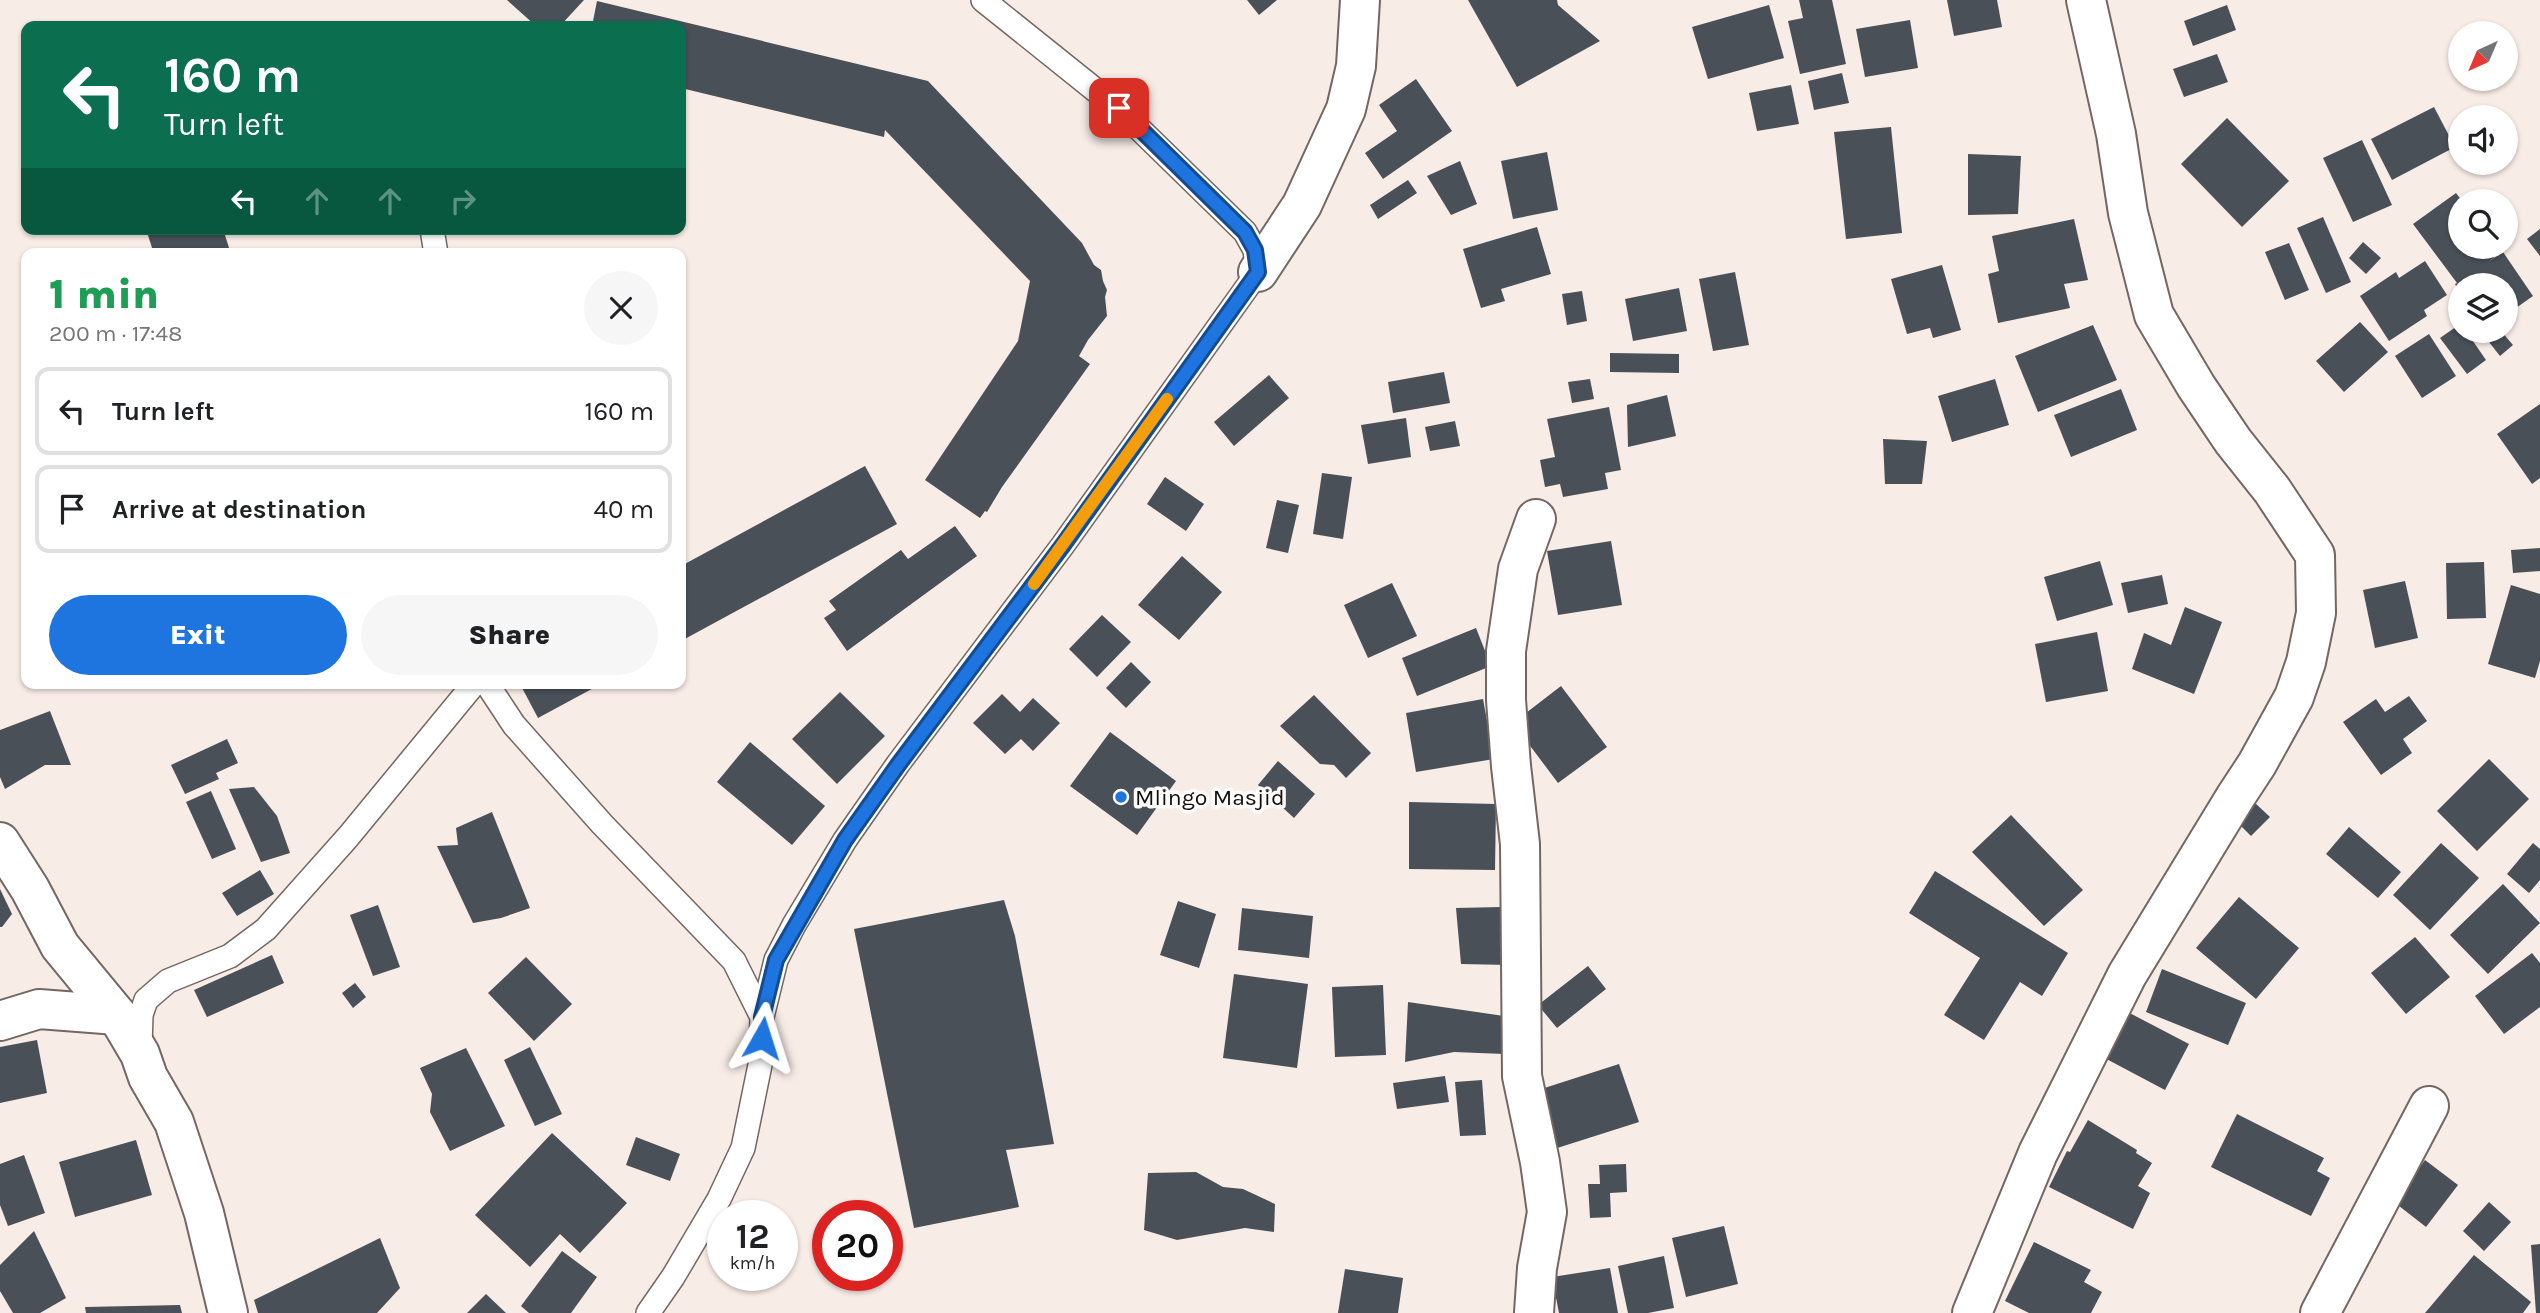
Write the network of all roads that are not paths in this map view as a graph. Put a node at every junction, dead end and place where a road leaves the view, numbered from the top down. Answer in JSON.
{"nodes":[{"id":1,"x":983,"y":0,"type":"edge"},
{"id":2,"x":1360,"y":0,"type":"edge"},
{"id":3,"x":2085,"y":0,"type":"edge"},
{"id":4,"x":1258,"y":272,"type":"junction"},
{"id":5,"x":1536,"y":519,"type":"dead end"},
{"id":6,"x":470,"y":689,"type":"edge"},
{"id":7,"x":490,"y":689,"type":"edge"},
{"id":8,"x":0,"y":842,"type":"edge"},
{"id":9,"x":117,"y":1015,"type":"junction"},
{"id":10,"x":762,"y":1017,"type":"junction"},
{"id":11,"x":0,"y":1021,"type":"edge"},
{"id":12,"x":140,"y":1054,"type":"junction"},
{"id":13,"x":2430,"y":1106,"type":"dead end"},
{"id":14,"x":228,"y":1313,"type":"edge"},
{"id":15,"x":648,"y":1313,"type":"edge"},
{"id":16,"x":1534,"y":1313,"type":"edge"},
{"id":17,"x":1972,"y":1313,"type":"edge"},
{"id":18,"x":2319,"y":1313,"type":"edge"}],
"edges":[{"from":1,"to":4,"type":"lane"},
{"from":2,"to":4,"type":"street"},
{"from":3,"to":17,"type":"street"},
{"from":4,"to":10,"type":"lane"},
{"from":5,"to":16,"type":"street"},
{"from":6,"to":12,"type":"lane"},
{"from":7,"to":10,"type":"lane"},
{"from":8,"to":9,"type":"street"},
{"from":9,"to":11,"type":"street"},
{"from":9,"to":12,"type":"street"},
{"from":10,"to":15,"type":"lane"},
{"from":12,"to":14,"type":"street"},
{"from":13,"to":18,"type":"street"}]}
